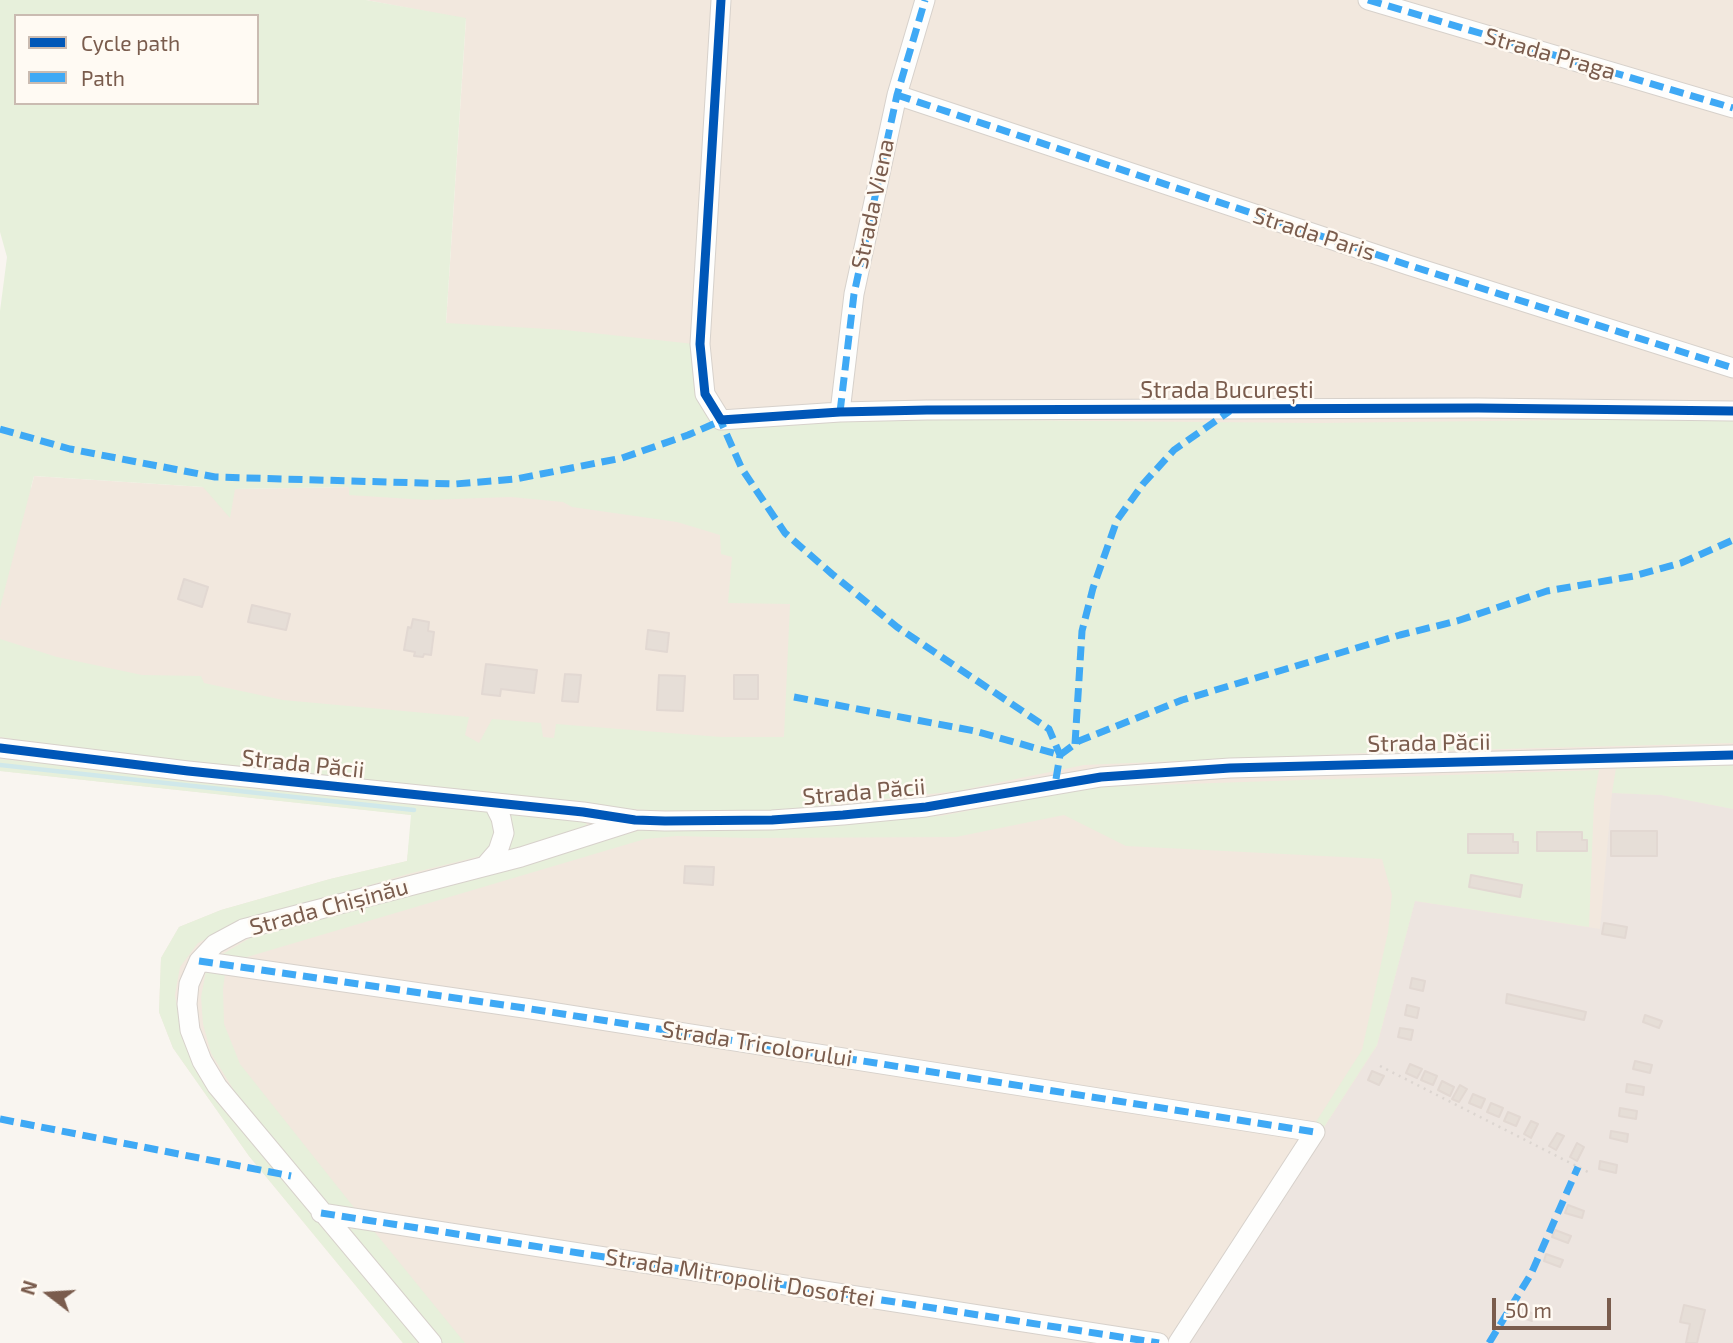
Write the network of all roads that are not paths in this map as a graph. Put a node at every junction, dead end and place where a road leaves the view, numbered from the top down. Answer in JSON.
{"nodes":[{"id":1,"x":721,"y":0,"type":"edge"},
{"id":2,"x":925,"y":0,"type":"edge"},
{"id":3,"x":1368,"y":0,"type":"edge"},
{"id":4,"x":897,"y":95,"type":"junction"},
{"id":5,"x":1733,"y":107,"type":"edge"},
{"id":6,"x":1733,"y":368,"type":"edge"},
{"id":7,"x":1733,"y":411,"type":"edge"},
{"id":8,"x":840,"y":412,"type":"junction"},
{"id":9,"x":0,"y":748,"type":"edge"},
{"id":10,"x":1733,"y":755,"type":"edge"},
{"id":11,"x":494,"y":804,"type":"junction"},
{"id":12,"x":635,"y":821,"type":"junction"},
{"id":13,"x":485,"y":866,"type":"junction"},
{"id":14,"x":199,"y":961,"type":"junction"},
{"id":15,"x":321,"y":1213,"type":"junction"},
{"id":16,"x":432,"y":1343,"type":"edge"},
{"id":17,"x":1159,"y":1343,"type":"edge"},
{"id":18,"x":1178,"y":1343,"type":"edge"}],
"edges":[{"from":1,"to":8,"type":"street","name":"Strada București"},
{"from":2,"to":4,"type":"street","name":"Strada Viena"},
{"from":3,"to":5,"type":"street","name":"Strada Praga"},
{"from":4,"to":6,"type":"street","name":"Strada Paris"},
{"from":4,"to":8,"type":"street","name":"Strada Viena"},
{"from":7,"to":8,"type":"street","name":"Strada București"},
{"from":9,"to":11,"type":"street","name":"Strada Păcii"},
{"from":10,"to":12,"type":"street","name":"Strada Păcii"},
{"from":11,"to":12,"type":"street","name":"Strada Păcii"},
{"from":11,"to":13,"type":"street"},
{"from":12,"to":13,"type":"street","name":"Strada Chișinău"},
{"from":13,"to":14,"type":"street","name":"Strada Chișinău"},
{"from":14,"to":15,"type":"street"},
{"from":14,"to":18,"type":"street","name":"Strada Tricolorului"},
{"from":15,"to":16,"type":"street"},
{"from":15,"to":17,"type":"street","name":"Strada Mitropolit Dosoftei"}]}
